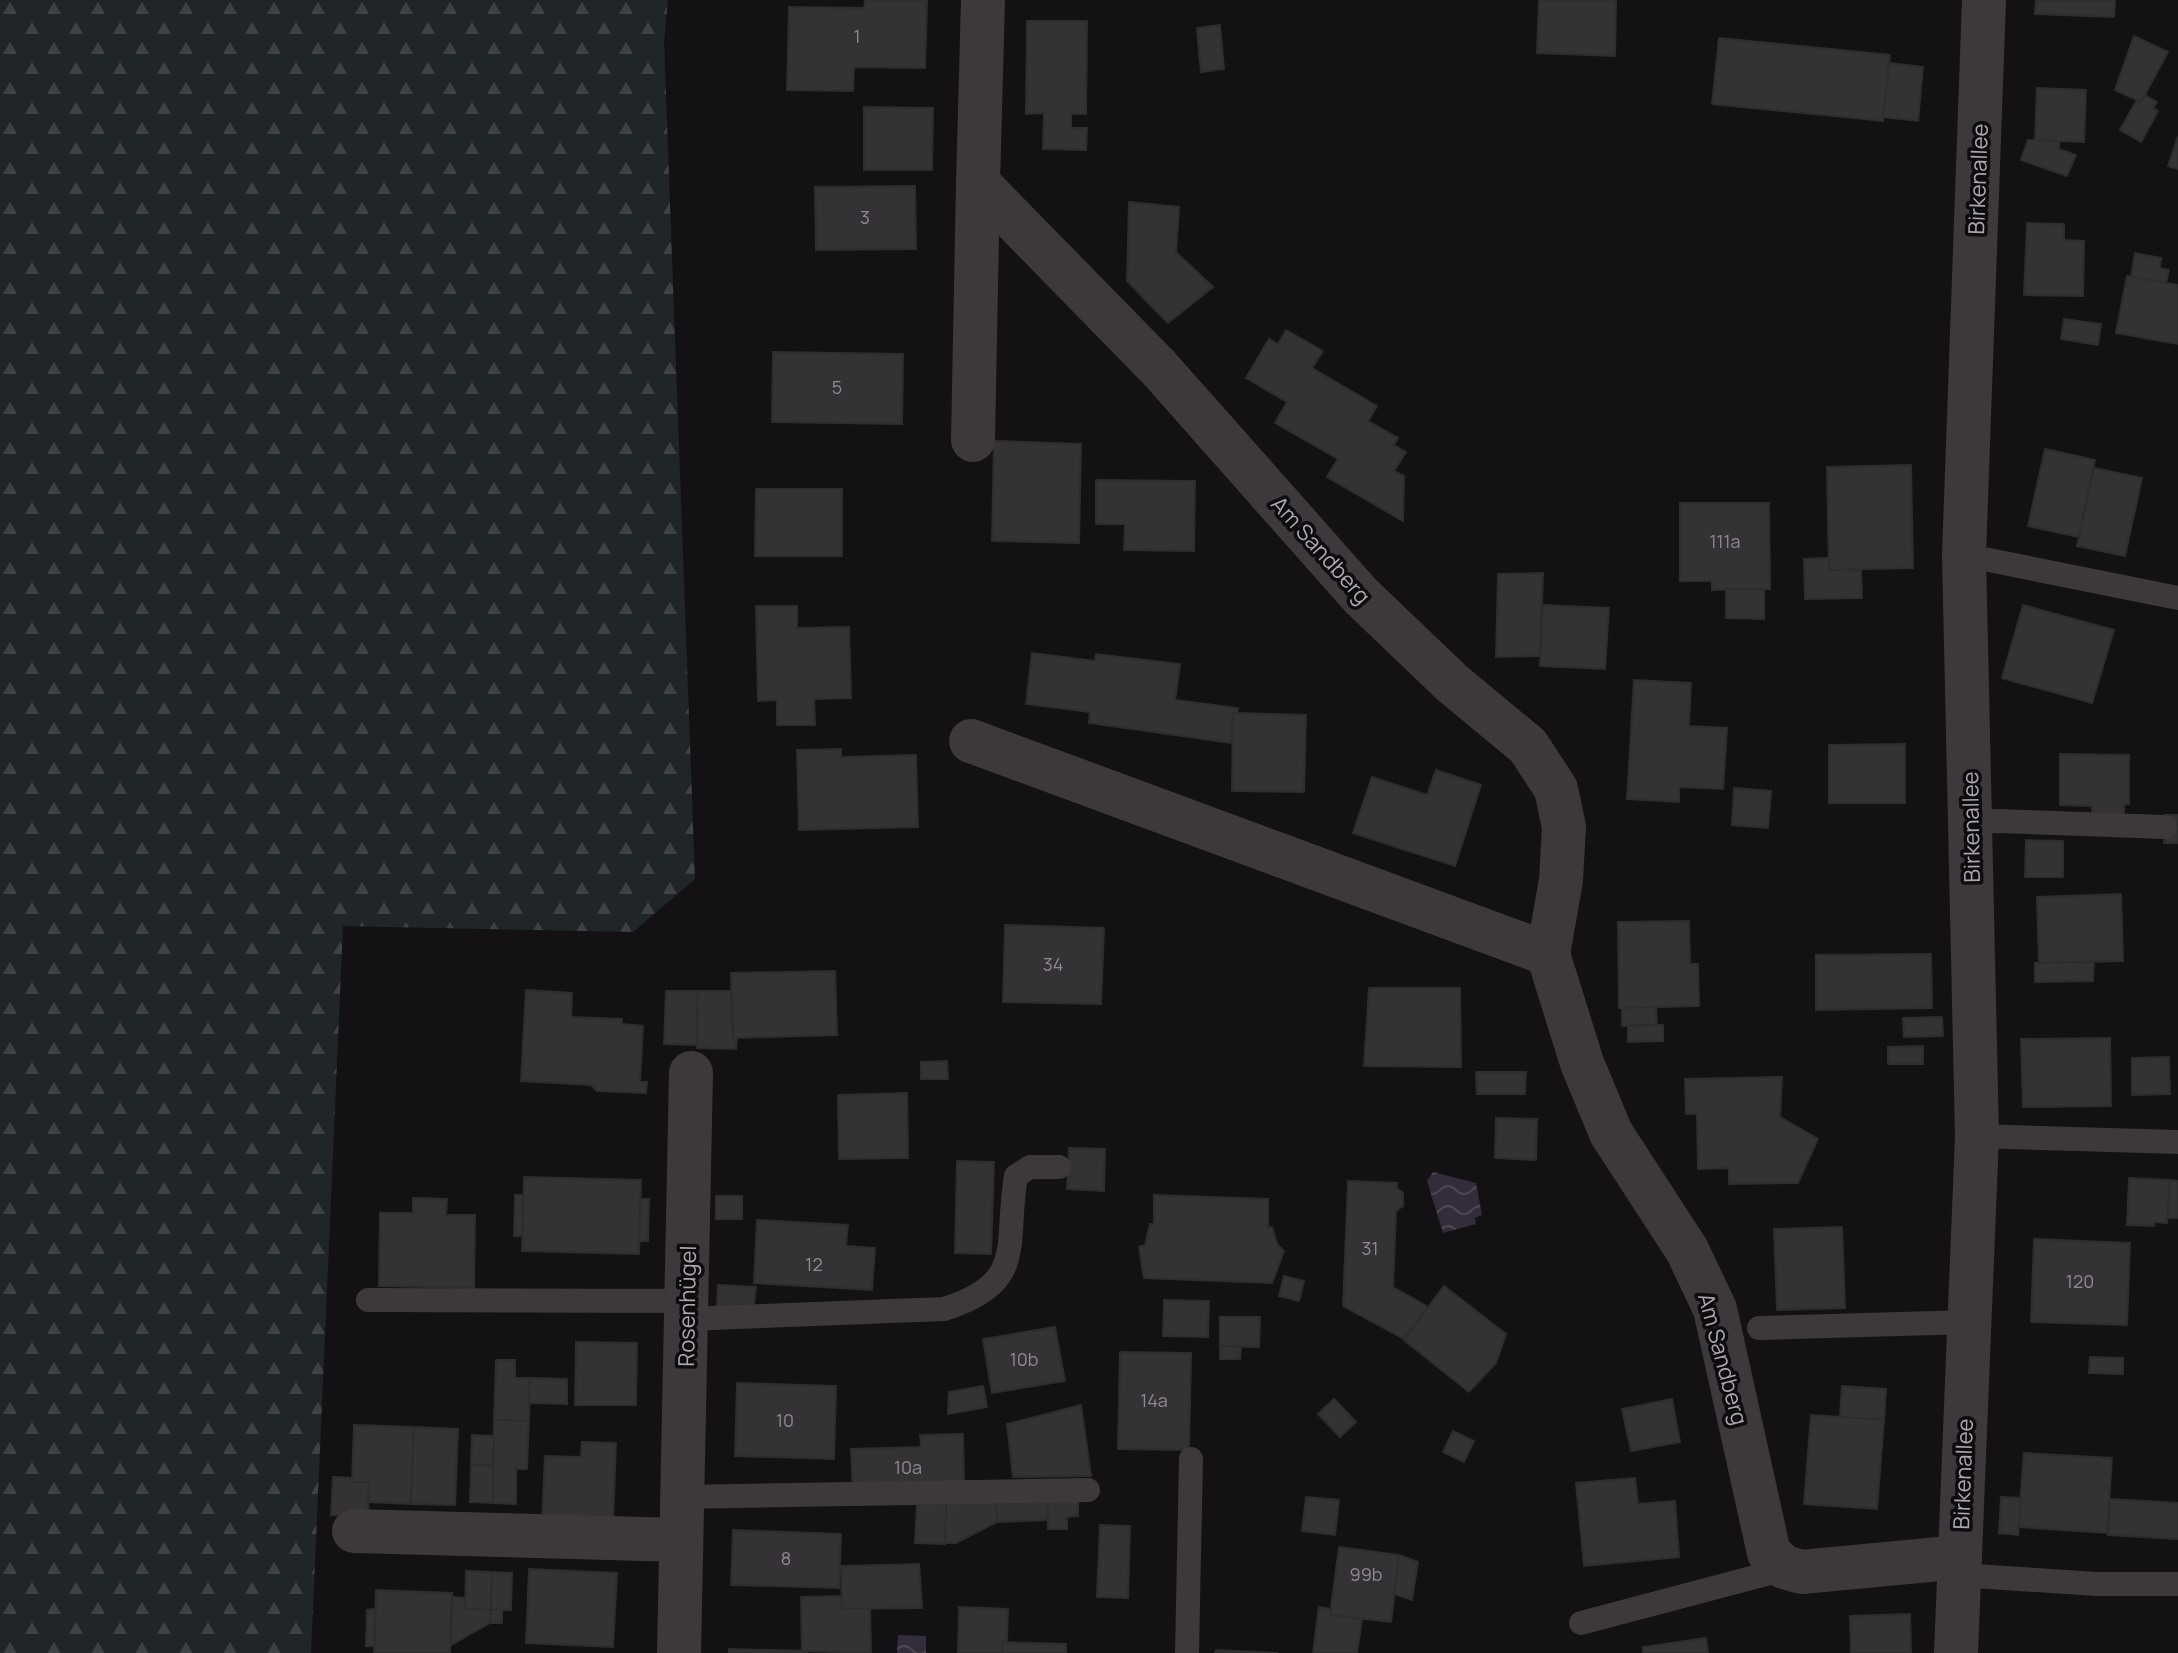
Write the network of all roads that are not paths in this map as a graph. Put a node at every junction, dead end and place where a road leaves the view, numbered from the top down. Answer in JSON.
{"nodes":[{"id":1,"x":983,"y":0,"type":"edge"},
{"id":2,"x":1984,"y":0,"type":"edge"},
{"id":3,"x":978,"y":183,"type":"junction"},
{"id":4,"x":973,"y":440,"type":"dead end"},
{"id":5,"x":1964,"y":555,"type":"junction"},
{"id":6,"x":2178,"y":598,"type":"edge"},
{"id":7,"x":971,"y":741,"type":"dead end"},
{"id":8,"x":1970,"y":822,"type":"junction"},
{"id":9,"x":2165,"y":827,"type":"dead end"},
{"id":10,"x":1548,"y":954,"type":"junction"},
{"id":11,"x":691,"y":1073,"type":"dead end"},
{"id":12,"x":1977,"y":1136,"type":"junction"},
{"id":13,"x":2178,"y":1142,"type":"edge"},
{"id":14,"x":1059,"y":1167,"type":"dead end"},
{"id":15,"x":368,"y":1300,"type":"dead end"},
{"id":16,"x":687,"y":1310,"type":"junction"},
{"id":17,"x":1969,"y":1322,"type":"junction"},
{"id":18,"x":1759,"y":1328,"type":"dead end"},
{"id":19,"x":1191,"y":1459,"type":"dead end"},
{"id":20,"x":1088,"y":1490,"type":"dead end"},
{"id":21,"x":681,"y":1518,"type":"junction"},
{"id":22,"x":354,"y":1531,"type":"dead end"},
{"id":23,"x":1959,"y":1566,"type":"junction"},
{"id":24,"x":1789,"y":1568,"type":"junction"},
{"id":25,"x":2178,"y":1584,"type":"edge"},
{"id":26,"x":1581,"y":1623,"type":"dead end"},
{"id":27,"x":679,"y":1653,"type":"edge"},
{"id":28,"x":1187,"y":1653,"type":"edge"},
{"id":29,"x":1956,"y":1653,"type":"edge"}],
"edges":[{"from":1,"to":3,"type":"street"},
{"from":2,"to":5,"type":"street","name":"Birkenallee"},
{"from":3,"to":4,"type":"street"},
{"from":3,"to":10,"type":"street","name":"Am Sandberg"},
{"from":5,"to":6,"type":"lane"},
{"from":5,"to":8,"type":"street","name":"Birkenallee"},
{"from":7,"to":10,"type":"street"},
{"from":8,"to":9,"type":"lane"},
{"from":8,"to":12,"type":"street","name":"Birkenallee"},
{"from":10,"to":24,"type":"street","name":"Am Sandberg"},
{"from":11,"to":16,"type":"street","name":"Rosenhügel"},
{"from":12,"to":13,"type":"lane"},
{"from":12,"to":17,"type":"street","name":"Birkenallee"},
{"from":14,"to":16,"type":"lane"},
{"from":15,"to":16,"type":"lane"},
{"from":16,"to":21,"type":"street","name":"Rosenhügel"},
{"from":17,"to":18,"type":"lane"},
{"from":17,"to":23,"type":"street","name":"Birkenallee"},
{"from":19,"to":28,"type":"lane"},
{"from":20,"to":21,"type":"lane"},
{"from":21,"to":22,"type":"street"},
{"from":21,"to":27,"type":"street","name":"Rosenhügel"},
{"from":23,"to":24,"type":"street"},
{"from":23,"to":25,"type":"lane"},
{"from":23,"to":29,"type":"street","name":"Birkenallee"},
{"from":24,"to":26,"type":"lane"}]}
